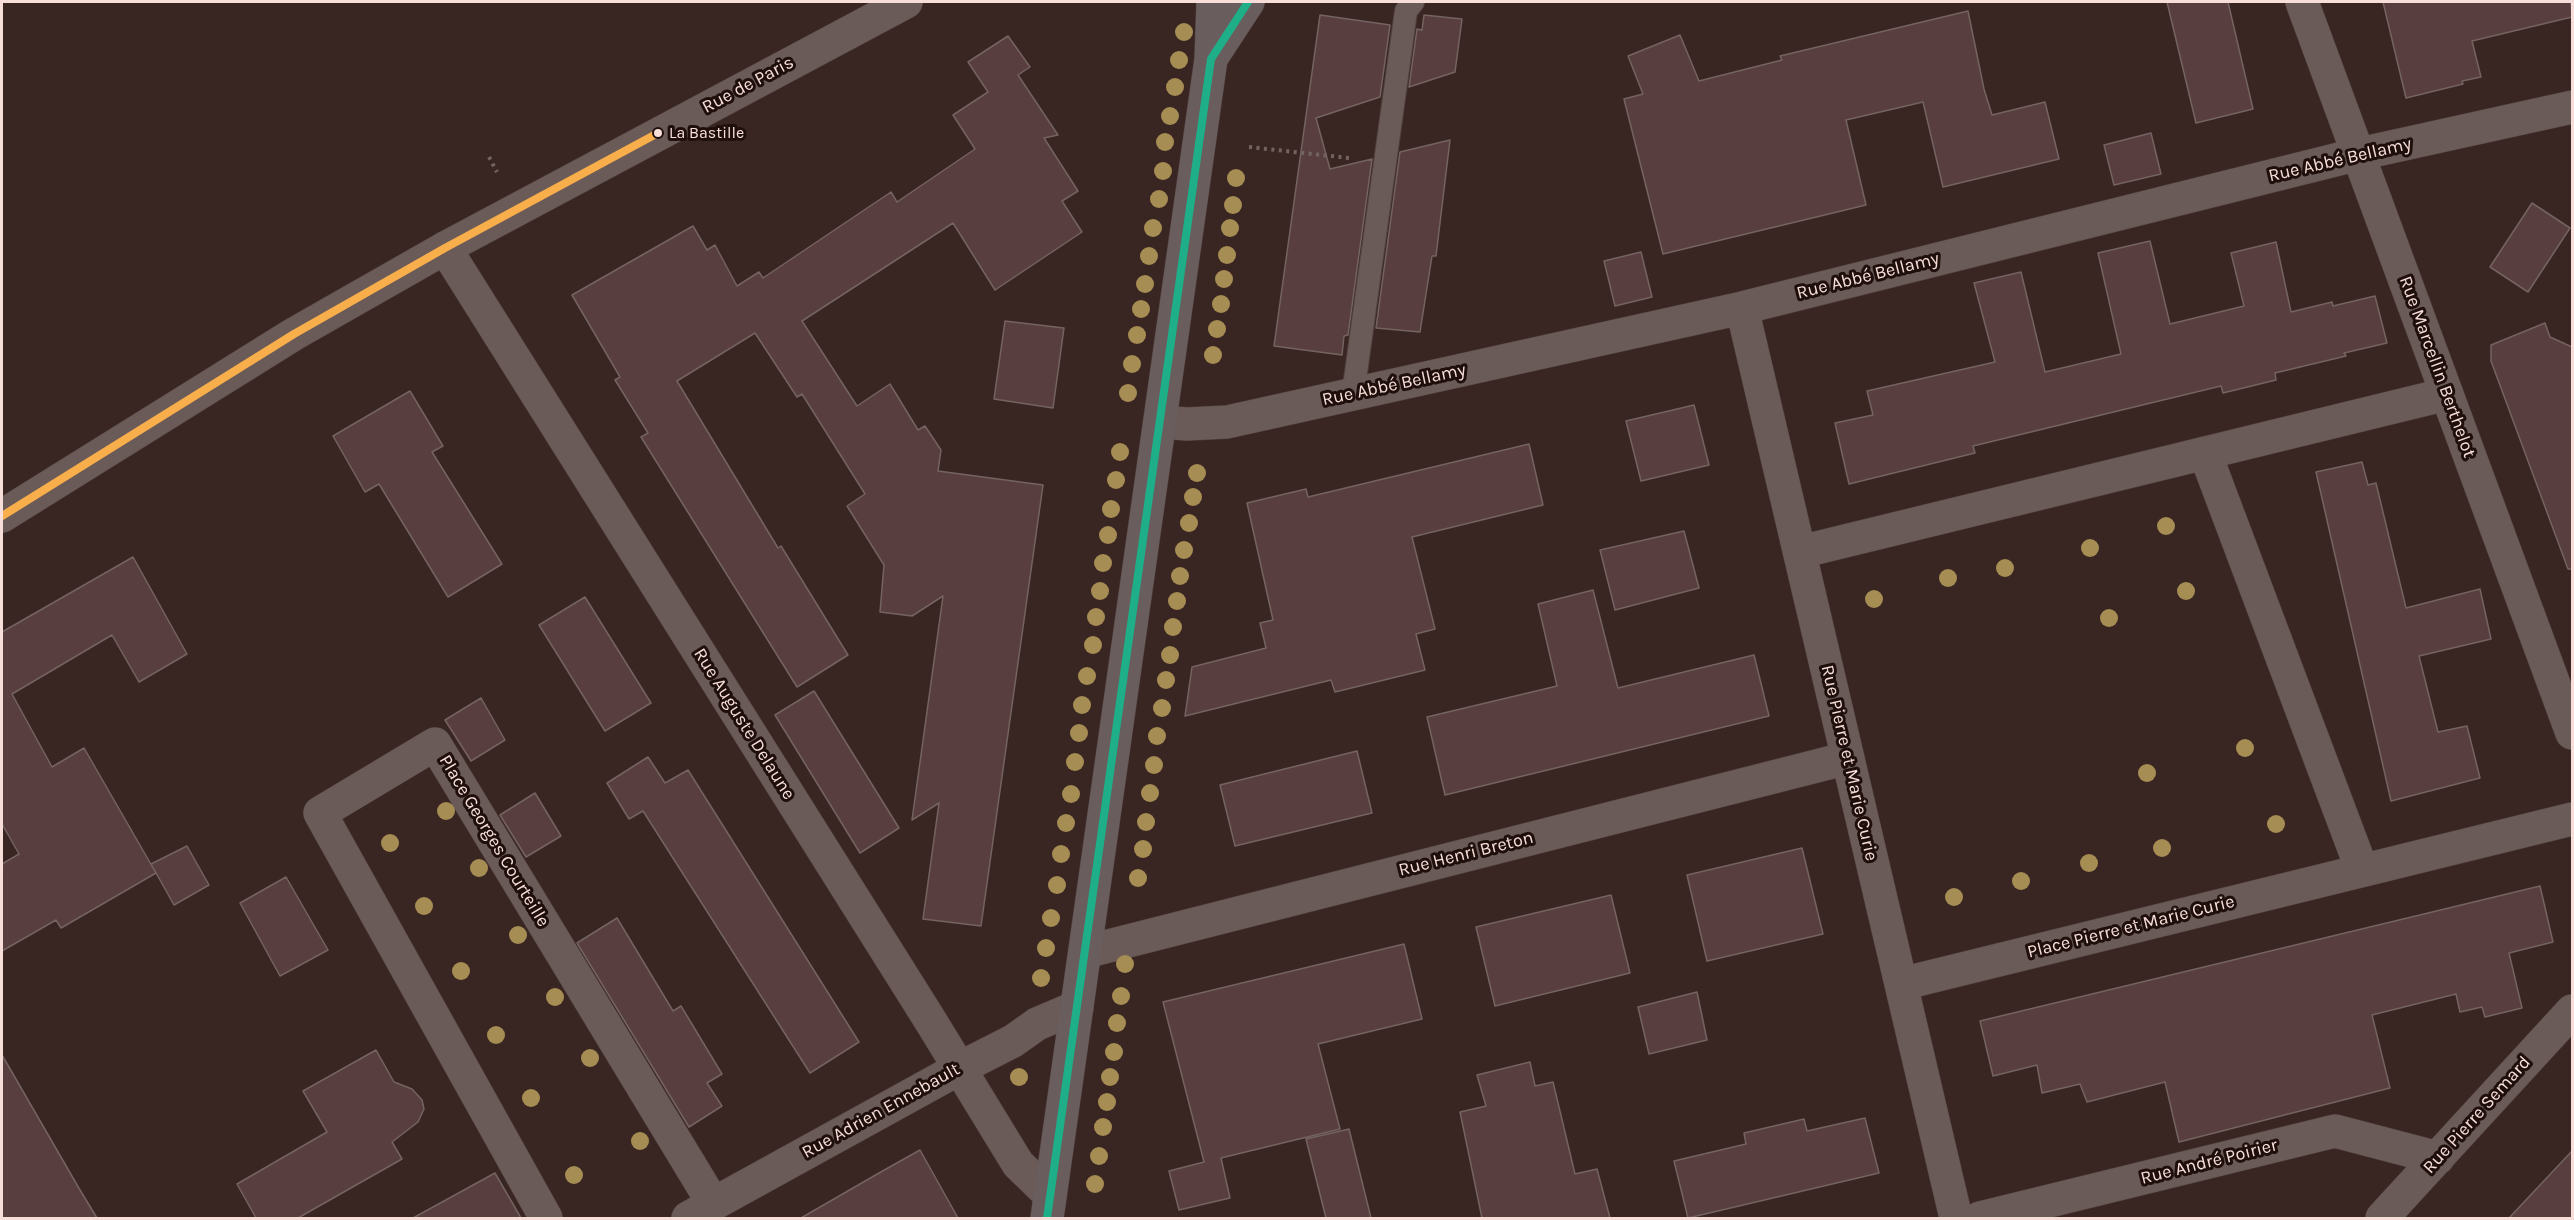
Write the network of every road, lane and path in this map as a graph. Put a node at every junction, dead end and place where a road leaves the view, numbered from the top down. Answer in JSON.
{"nodes":[{"id":1,"x":906,"y":2,"type":"edge"},
{"id":2,"x":1213,"y":2,"type":"edge"},
{"id":3,"x":1248,"y":2,"type":"edge"},
{"id":4,"x":1413,"y":2,"type":"edge"},
{"id":5,"x":2302,"y":2,"type":"edge"},
{"id":6,"x":1211,"y":59,"type":"junction"},
{"id":7,"x":2572,"y":107,"type":"edge"},
{"id":8,"x":1249,"y":147,"type":"dead end"},
{"id":9,"x":2359,"y":154,"type":"junction"},
{"id":10,"x":1385,"y":162,"type":"junction"},
{"id":11,"x":445,"y":248,"type":"junction"},
{"id":12,"x":1743,"y":308,"type":"junction"},
{"id":13,"x":1353,"y":394,"type":"junction"},
{"id":14,"x":2447,"y":394,"type":"junction"},
{"id":15,"x":1160,"y":422,"type":"junction"},
{"id":16,"x":2205,"y":453,"type":"junction"},
{"id":17,"x":2,"y":516,"type":"edge"},
{"id":18,"x":1800,"y":552,"type":"junction"},
{"id":19,"x":2572,"y":733,"type":"edge"},
{"id":20,"x":1848,"y":758,"type":"junction"},
{"id":21,"x":2572,"y":819,"type":"edge"},
{"id":22,"x":2362,"y":870,"type":"junction"},
{"id":23,"x":1085,"y":952,"type":"junction"},
{"id":24,"x":1901,"y":984,"type":"junction"},
{"id":25,"x":1077,"y":1007,"type":"junction"},
{"id":26,"x":2572,"y":1011,"type":"edge"},
{"id":27,"x":960,"y":1068,"type":"junction"},
{"id":28,"x":2438,"y":1158,"type":"junction"},
{"id":29,"x":1048,"y":1207,"type":"edge"},
{"id":30,"x":701,"y":1211,"type":"edge"},
{"id":31,"x":546,"y":1218,"type":"edge"},
{"id":32,"x":1956,"y":1218,"type":"edge"},
{"id":33,"x":1980,"y":1218,"type":"edge"},
{"id":34,"x":2382,"y":1218,"type":"edge"}],
"edges":[{"from":1,"to":11,"type":"street","name":"Rue de Paris"},
{"from":2,"to":6,"type":"main road"},
{"from":3,"to":6,"type":"main road"},
{"from":4,"to":10,"type":"lane"},
{"from":5,"to":9,"type":"street","name":"Rue Marcellin Berthelot"},
{"from":6,"to":15,"type":"main road"},
{"from":7,"to":9,"type":"street","name":"Rue Abbé Bellamy"},
{"from":8,"to":10,"type":"path"},
{"from":9,"to":12,"type":"street","name":"Rue Abbé Bellamy"},
{"from":9,"to":14,"type":"street","name":"Rue Marcellin Berthelot"},
{"from":10,"to":13,"type":"lane"},
{"from":11,"to":17,"type":"street","name":"Rue de Paris"},
{"from":11,"to":27,"type":"street","name":"Rue Auguste Delaune"},
{"from":12,"to":13,"type":"street","name":"Rue Abbé Bellamy"},
{"from":12,"to":18,"type":"street","name":"Rue Pierre et Marie Curie"},
{"from":13,"to":15,"type":"street","name":"Rue Abbé Bellamy"},
{"from":14,"to":16,"type":"street"},
{"from":14,"to":19,"type":"street","name":"Rue Marcellin Berthelot"},
{"from":15,"to":23,"type":"main road"},
{"from":16,"to":18,"type":"street"},
{"from":16,"to":22,"type":"street"},
{"from":18,"to":20,"type":"street","name":"Rue Pierre et Marie Curie"},
{"from":20,"to":23,"type":"street","name":"Rue Henri Breton"},
{"from":20,"to":24,"type":"street","name":"Rue Pierre et Marie Curie"},
{"from":21,"to":22,"type":"street","name":"Place Pierre et Marie Curie"},
{"from":22,"to":24,"type":"street","name":"Place Pierre et Marie Curie"},
{"from":23,"to":25,"type":"main road"},
{"from":24,"to":32,"type":"street","name":"Rue Pierre et Marie Curie"},
{"from":25,"to":27,"type":"street","name":"Rue Adrien Ennebault"},
{"from":25,"to":29,"type":"main road"},
{"from":26,"to":28,"type":"street","name":"Rue Pierre Semard"},
{"from":27,"to":29,"type":"street","name":"Rue Auguste Delaune"},
{"from":27,"to":30,"type":"street","name":"Rue Adrien Ennebault"},
{"from":28,"to":33,"type":"street","name":"Rue André Poirier"},
{"from":28,"to":34,"type":"street","name":"Rue Pierre Semard"},
{"from":30,"to":31,"type":"street","name":"Place Georges Courteille"}]}
